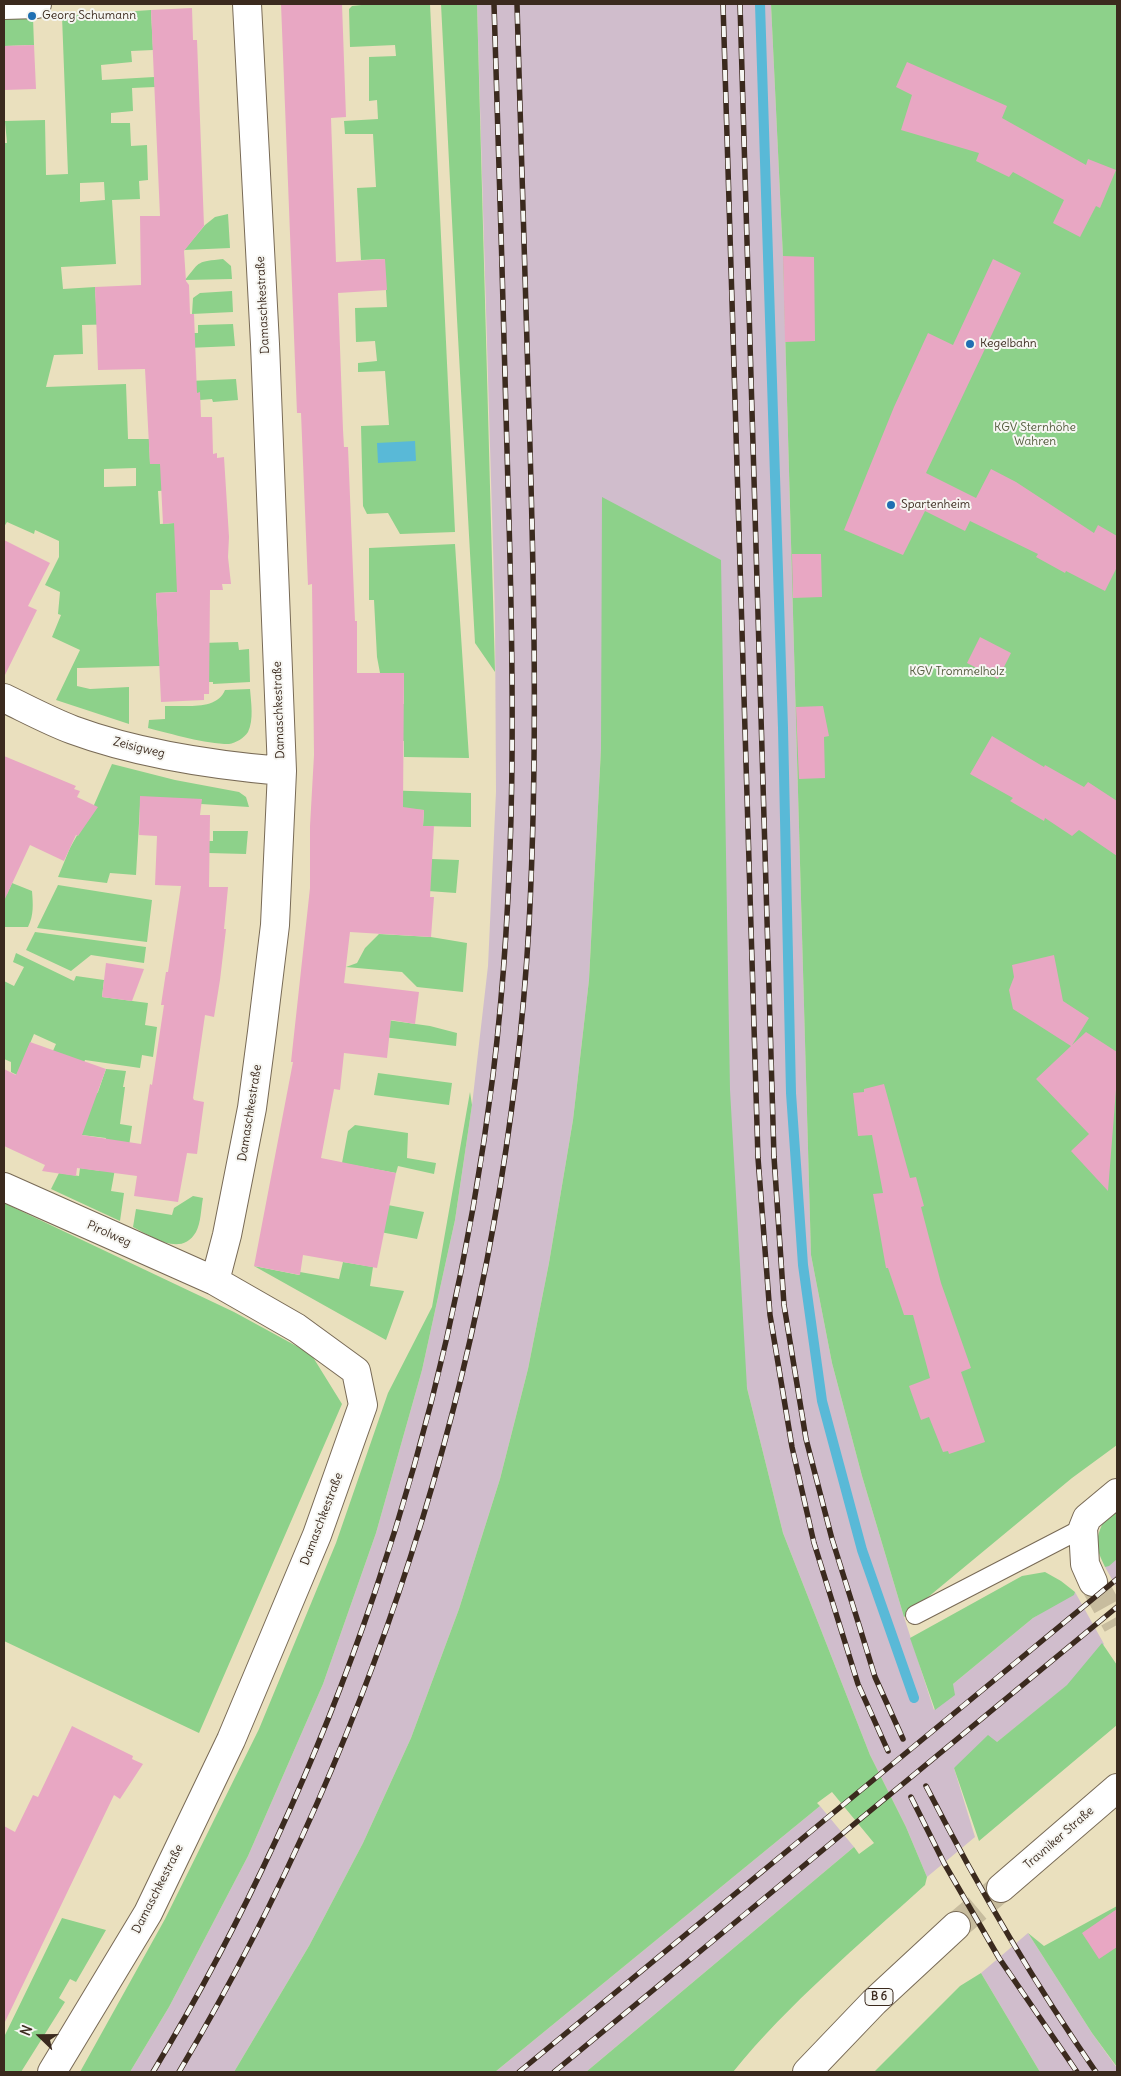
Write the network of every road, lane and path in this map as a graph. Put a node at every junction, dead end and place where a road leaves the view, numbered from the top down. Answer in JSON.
{"nodes":[{"id":1,"x":37,"y":4,"type":"edge"},
{"id":2,"x":247,"y":4,"type":"edge"},
{"id":3,"x":4,"y":5,"type":"edge"},
{"id":4,"x":4,"y":698,"type":"edge"},
{"id":5,"x":282,"y":771,"type":"junction"},
{"id":6,"x":4,"y":1187,"type":"edge"},
{"id":7,"x":215,"y":1281,"type":"junction"},
{"id":8,"x":1117,"y":1493,"type":"edge"},
{"id":9,"x":1083,"y":1528,"type":"junction"},
{"id":10,"x":1093,"y":1582,"type":"tunnel mouth"},
{"id":11,"x":915,"y":1615,"type":"dead end"},
{"id":12,"x":1117,"y":1788,"type":"edge"},
{"id":13,"x":1001,"y":1888,"type":"tunnel mouth"},
{"id":14,"x":956,"y":1926,"type":"tunnel mouth"},
{"id":15,"x":52,"y":2072,"type":"edge"},
{"id":16,"x":807,"y":2072,"type":"edge"}],
"edges":[{"from":1,"to":3,"type":"street"},
{"from":2,"to":5,"type":"street","name":"Damaschkestraße"},
{"from":4,"to":5,"type":"street","name":"Zeisigweg"},
{"from":5,"to":7,"type":"street","name":"Damaschkestraße"},
{"from":6,"to":7,"type":"street","name":"Pirolweg"},
{"from":7,"to":15,"type":"street","name":"Damaschkestraße"},
{"from":8,"to":9,"type":"street"},
{"from":9,"to":10,"type":"street"},
{"from":9,"to":11,"type":"lane"},
{"from":12,"to":13,"type":"street","name":"Travniker Straße"},
{"from":14,"to":16,"type":"street","number":"B 6"}]}
